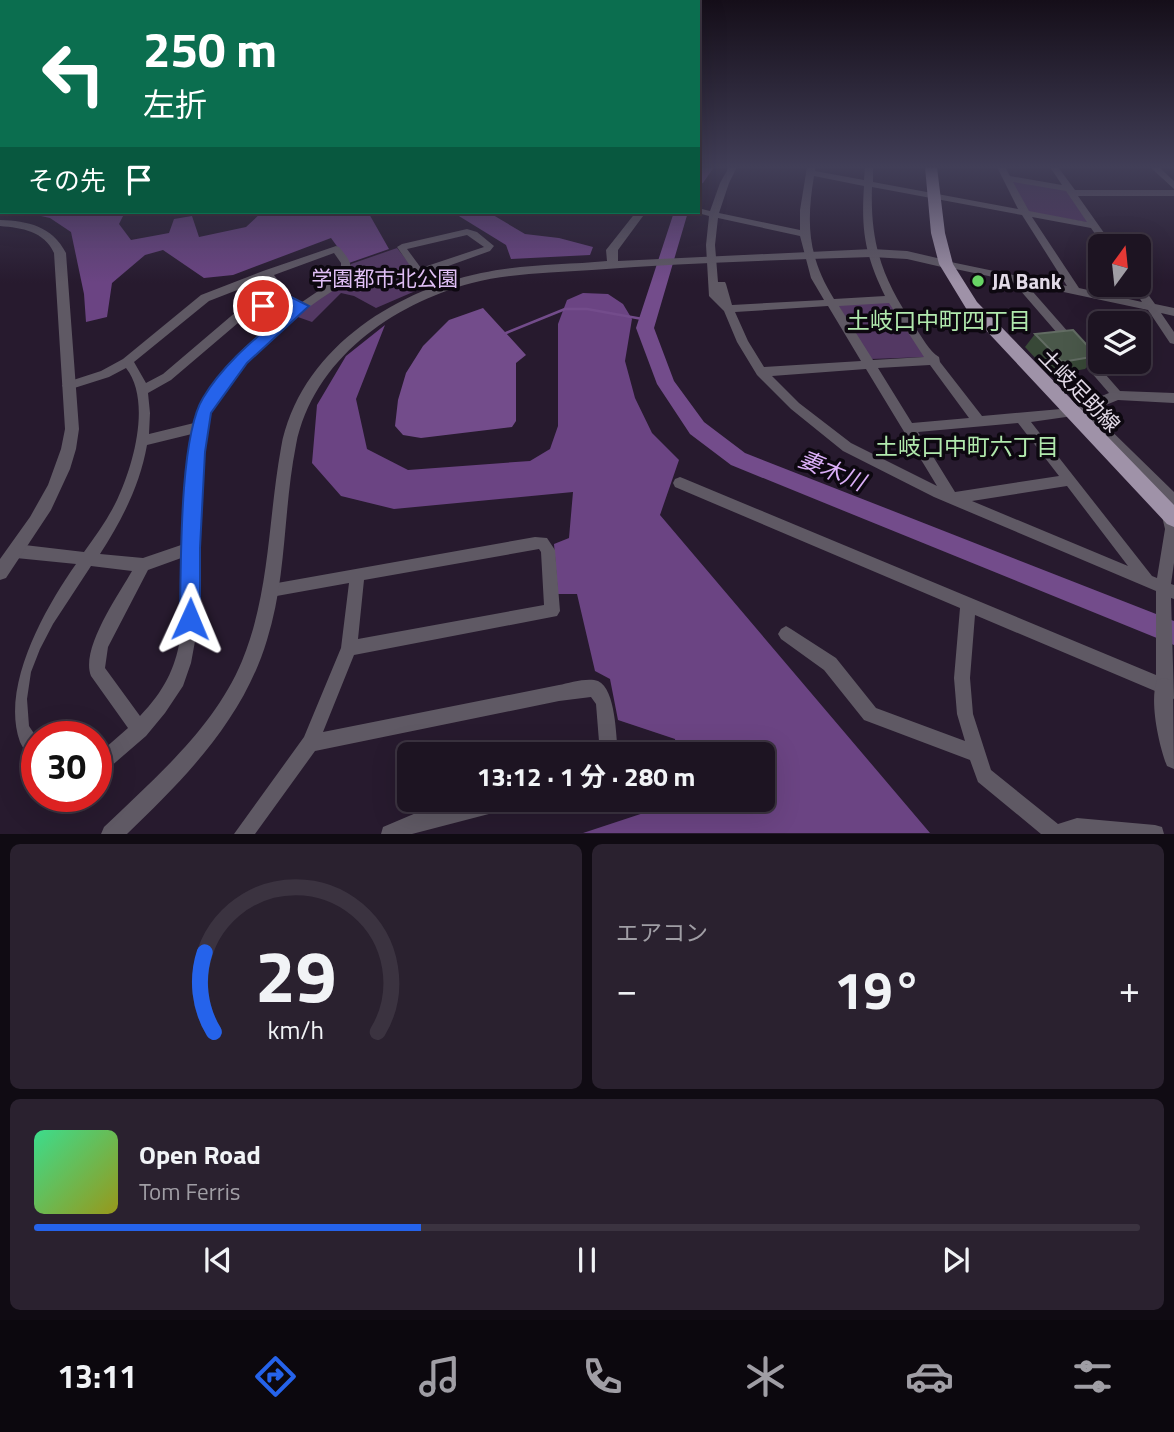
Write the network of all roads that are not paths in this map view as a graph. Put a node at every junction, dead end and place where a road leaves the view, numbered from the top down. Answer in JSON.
{"nodes":[{"id":1,"x":804,"y":206,"type":"edge"},
{"id":2,"x":867,"y":206,"type":"edge"},
{"id":3,"x":935,"y":206,"type":"edge"},
{"id":4,"x":985,"y":206,"type":"edge"},
{"id":5,"x":1021,"y":206,"type":"edge"},
{"id":6,"x":1081,"y":206,"type":"edge"},
{"id":7,"x":707,"y":213,"type":"edge"},
{"id":8,"x":1025,"y":213,"type":"junction"},
{"id":9,"x":639,"y":214,"type":"edge"},
{"id":10,"x":0,"y":223,"type":"edge"},
{"id":11,"x":1094,"y":226,"type":"junction"},
{"id":12,"x":804,"y":234,"type":"junction"},
{"id":13,"x":1100,"y":234,"type":"edge"},
{"id":14,"x":872,"y":253,"type":"junction"},
{"id":15,"x":808,"y":255,"type":"junction"},
{"id":16,"x":706,"y":259,"type":"junction"},
{"id":17,"x":612,"y":264,"type":"junction"},
{"id":18,"x":946,"y":264,"type":"junction"},
{"id":19,"x":419,"y":272,"type":"junction"},
{"id":20,"x":267,"y":273,"type":"junction"},
{"id":21,"x":1017,"y":281,"type":"junction"},
{"id":22,"x":721,"y":284,"type":"dead end"},
{"id":23,"x":433,"y":291,"type":"junction"},
{"id":24,"x":1075,"y":291,"type":"junction"},
{"id":25,"x":285,"y":298,"type":"junction"},
{"id":26,"x":1145,"y":298,"type":"edge"},
{"id":27,"x":891,"y":299,"type":"junction"},
{"id":28,"x":831,"y":303,"type":"junction"},
{"id":29,"x":302,"y":306,"type":"junction"},
{"id":30,"x":1152,"y":308,"type":"junction"},
{"id":31,"x":728,"y":309,"type":"junction"},
{"id":32,"x":1174,"y":312,"type":"edge"},
{"id":33,"x":1174,"y":340,"type":"edge"},
{"id":34,"x":934,"y":360,"type":"junction"},
{"id":35,"x":127,"y":362,"type":"junction"},
{"id":36,"x":870,"y":364,"type":"junction"},
{"id":37,"x":761,"y":372,"type":"junction"},
{"id":38,"x":68,"y":386,"type":"junction"},
{"id":39,"x":143,"y":390,"type":"junction"},
{"id":40,"x":1117,"y":395,"type":"junction"},
{"id":41,"x":1174,"y":398,"type":"edge"},
{"id":42,"x":1078,"y":412,"type":"junction"},
{"id":43,"x":1021,"y":418,"type":"junction"},
{"id":44,"x":979,"y":422,"type":"junction"},
{"id":45,"x":200,"y":427,"type":"junction"},
{"id":46,"x":908,"y":428,"type":"junction"},
{"id":47,"x":143,"y":441,"type":"junction"},
{"id":48,"x":1069,"y":480,"type":"junction"},
{"id":49,"x":680,"y":483,"type":"dead end"},
{"id":50,"x":952,"y":498,"type":"junction"},
{"id":51,"x":1172,"y":509,"type":"edge"},
{"id":52,"x":191,"y":548,"type":"junction"},
{"id":53,"x":16,"y":551,"type":"junction"},
{"id":54,"x":88,"y":559,"type":"junction"},
{"id":55,"x":143,"y":565,"type":"junction"},
{"id":56,"x":0,"y":572,"type":"edge"},
{"id":57,"x":357,"y":577,"type":"junction"},
{"id":58,"x":1147,"y":579,"type":"junction"},
{"id":59,"x":271,"y":590,"type":"junction"},
{"id":60,"x":1167,"y":594,"type":"edge"},
{"id":61,"x":968,"y":607,"type":"junction"},
{"id":62,"x":786,"y":634,"type":"dead end"},
{"id":63,"x":349,"y":648,"type":"junction"},
{"id":64,"x":1168,"y":685,"type":"edge"},
{"id":65,"x":21,"y":727,"type":"edge"},
{"id":66,"x":140,"y":730,"type":"junction"},
{"id":67,"x":608,"y":742,"type":"edge"},
{"id":68,"x":310,"y":743,"type":"junction"},
{"id":69,"x":112,"y":754,"type":"edge"},
{"id":70,"x":977,"y":754,"type":"junction"},
{"id":71,"x":1174,"y":759,"type":"edge"},
{"id":72,"x":458,"y":812,"type":"edge"},
{"id":73,"x":1055,"y":833,"type":"edge"},
{"id":74,"x":111,"y":834,"type":"edge"},
{"id":75,"x":243,"y":834,"type":"edge"},
{"id":76,"x":390,"y":834,"type":"edge"},
{"id":77,"x":1155,"y":834,"type":"edge"}],
"edges":[{"from":1,"to":12,"type":"street"},
{"from":2,"to":14,"type":"street"},
{"from":3,"to":18,"type":"main road","name":"土岐足助線"},
{"from":4,"to":8,"type":"street"},
{"from":5,"to":8,"type":"street"},
{"from":6,"to":11,"type":"street"},
{"from":7,"to":12,"type":"street"},
{"from":7,"to":16,"type":"street"},
{"from":8,"to":11,"type":"street"},
{"from":8,"to":24,"type":"street"},
{"from":9,"to":17,"type":"street"},
{"from":10,"to":38,"type":"street"},
{"from":11,"to":13,"type":"street"},
{"from":12,"to":15,"type":"street"},
{"from":14,"to":15,"type":"street"},
{"from":14,"to":18,"type":"street"},
{"from":14,"to":27,"type":"street"},
{"from":15,"to":16,"type":"street"},
{"from":15,"to":28,"type":"street"},
{"from":16,"to":17,"type":"street"},
{"from":16,"to":31,"type":"street"},
{"from":17,"to":23,"type":"street"},
{"from":18,"to":21,"type":"street"},
{"from":18,"to":42,"type":"main road","name":"土岐足助線"},
{"from":19,"to":19,"type":"street"},
{"from":19,"to":23,"type":"street"},
{"from":20,"to":25,"type":"street"},
{"from":20,"to":29,"type":"street"},
{"from":20,"to":35,"type":"street"},
{"from":21,"to":24,"type":"street"},
{"from":21,"to":40,"type":"street"},
{"from":22,"to":31,"type":"street"},
{"from":23,"to":59,"type":"street"},
{"from":24,"to":30,"type":"street"},
{"from":25,"to":29,"type":"street"},
{"from":25,"to":39,"type":"street"},
{"from":26,"to":30,"type":"street"},
{"from":27,"to":28,"type":"street"},
{"from":27,"to":34,"type":"street"},
{"from":28,"to":31,"type":"street"},
{"from":28,"to":36,"type":"street"},
{"from":29,"to":45,"type":"street"},
{"from":30,"to":32,"type":"street"},
{"from":30,"to":33,"type":"street"},
{"from":31,"to":37,"type":"street"},
{"from":34,"to":36,"type":"street"},
{"from":34,"to":44,"type":"street"},
{"from":35,"to":38,"type":"street"},
{"from":35,"to":39,"type":"street"},
{"from":36,"to":37,"type":"street"},
{"from":36,"to":46,"type":"street"},
{"from":37,"to":50,"type":"street"},
{"from":38,"to":53,"type":"street"},
{"from":39,"to":47,"type":"street"},
{"from":40,"to":41,"type":"street"},
{"from":40,"to":42,"type":"street"},
{"from":42,"to":43,"type":"street"},
{"from":42,"to":51,"type":"main road","name":"土岐足助線"},
{"from":43,"to":44,"type":"street"},
{"from":43,"to":48,"type":"street"},
{"from":44,"to":46,"type":"street"},
{"from":45,"to":47,"type":"street"},
{"from":45,"to":52,"type":"street"},
{"from":46,"to":50,"type":"street"},
{"from":47,"to":54,"type":"street"},
{"from":48,"to":50,"type":"street"},
{"from":48,"to":58,"type":"street"},
{"from":49,"to":61,"type":"street"},
{"from":50,"to":58,"type":"street"},
{"from":51,"to":60,"type":"street"},
{"from":52,"to":55,"type":"street"},
{"from":52,"to":66,"type":"street"},
{"from":53,"to":54,"type":"street"},
{"from":53,"to":56,"type":"street"},
{"from":54,"to":55,"type":"street"},
{"from":54,"to":65,"type":"street"},
{"from":55,"to":66,"type":"street"},
{"from":57,"to":59,"type":"street"},
{"from":57,"to":63,"type":"street"},
{"from":57,"to":63,"type":"street"},
{"from":58,"to":60,"type":"street"},
{"from":59,"to":74,"type":"street"},
{"from":60,"to":64,"type":"street"},
{"from":61,"to":64,"type":"street"},
{"from":61,"to":70,"type":"street"},
{"from":62,"to":70,"type":"street"},
{"from":63,"to":68,"type":"street"},
{"from":64,"to":71,"type":"street"},
{"from":66,"to":69,"type":"street"},
{"from":67,"to":68,"type":"street"},
{"from":68,"to":75,"type":"street"},
{"from":70,"to":73,"type":"street"},
{"from":72,"to":76,"type":"street"},
{"from":73,"to":77,"type":"street"}]}
